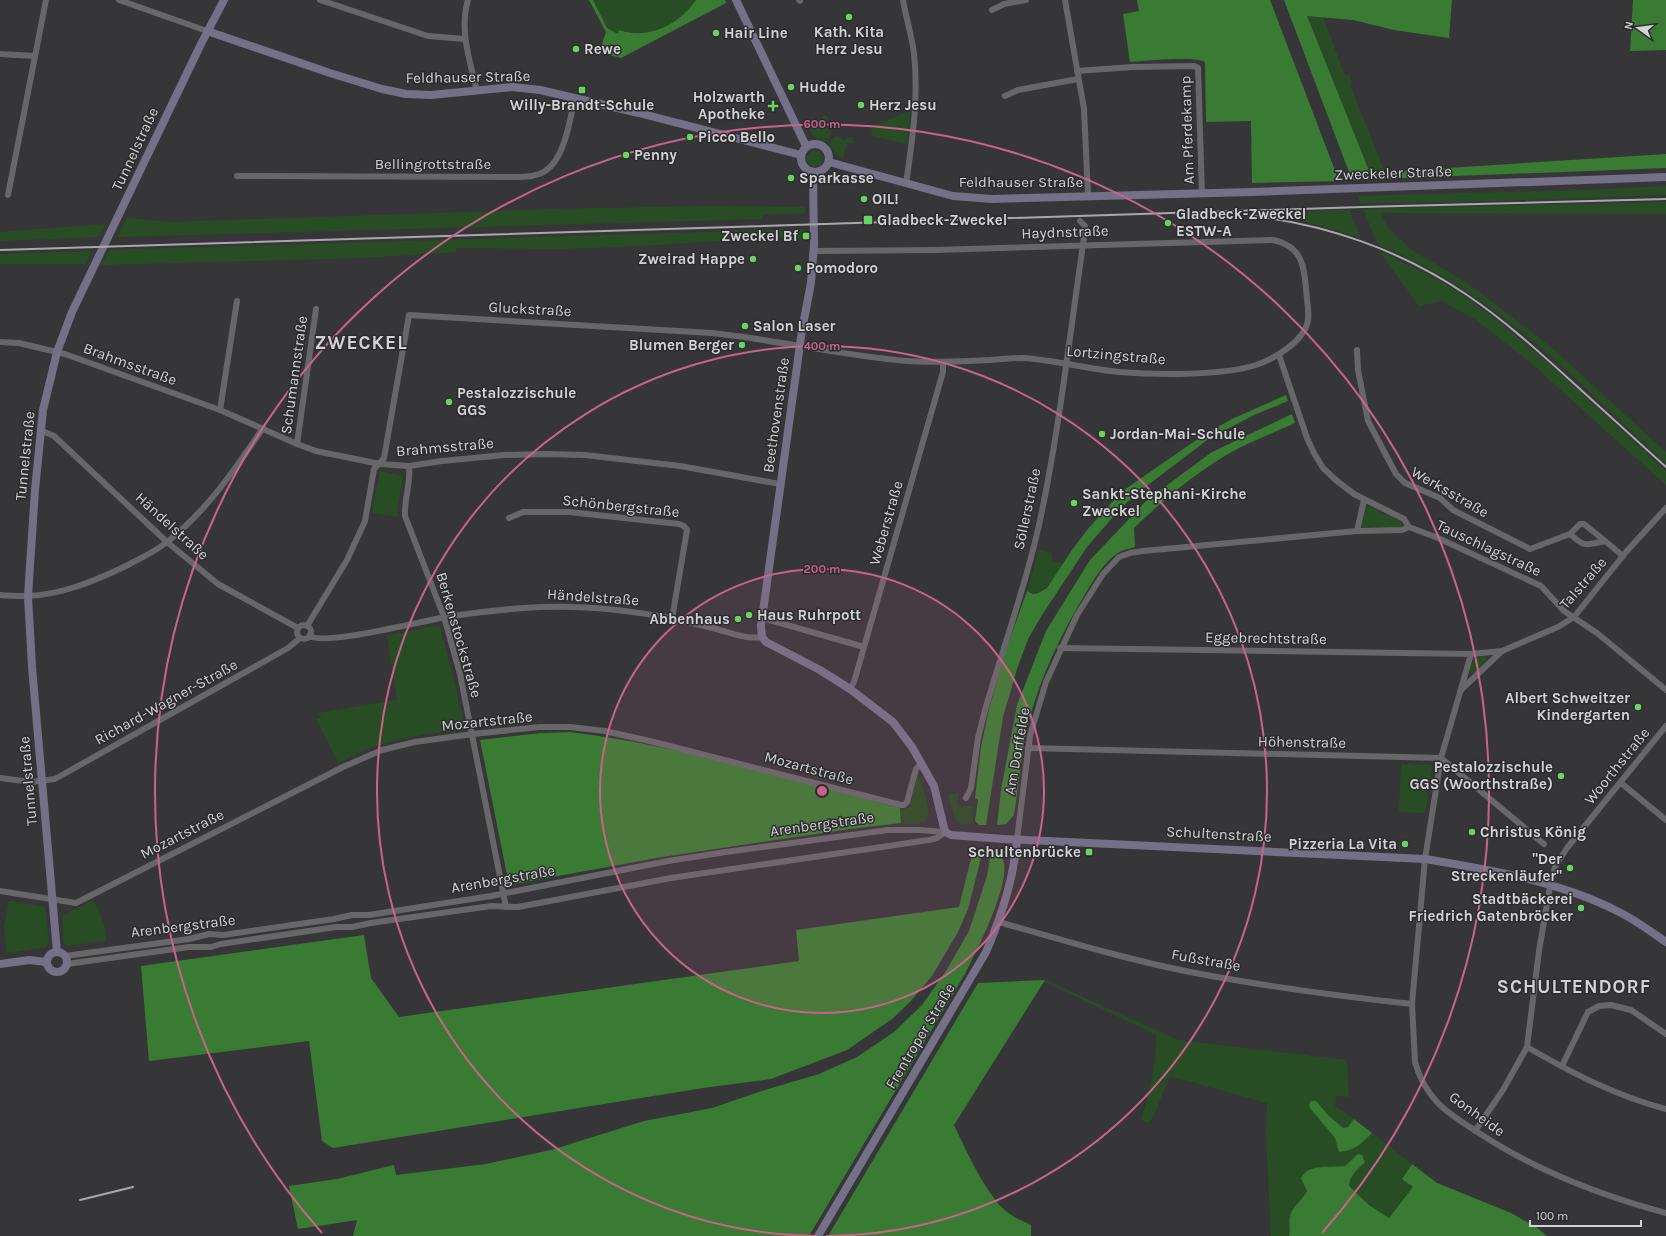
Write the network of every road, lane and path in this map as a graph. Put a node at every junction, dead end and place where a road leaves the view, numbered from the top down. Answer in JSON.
{"nodes":[{"id":1,"x":46,"y":0,"type":"edge"},
{"id":2,"x":119,"y":0,"type":"edge"},
{"id":3,"x":224,"y":0,"type":"edge"},
{"id":4,"x":320,"y":0,"type":"edge"},
{"id":5,"x":468,"y":0,"type":"edge"},
{"id":6,"x":736,"y":0,"type":"edge"},
{"id":7,"x":903,"y":0,"type":"edge"},
{"id":8,"x":1026,"y":0,"type":"edge"},
{"id":9,"x":1065,"y":0,"type":"edge"},
{"id":10,"x":992,"y":10,"type":"dead end"},
{"id":11,"x":207,"y":31,"type":"junction"},
{"id":12,"x":466,"y":39,"type":"junction"},
{"id":13,"x":0,"y":54,"type":"edge"},
{"id":14,"x":36,"y":56,"type":"junction"},
{"id":15,"x":1077,"y":71,"type":"junction"},
{"id":16,"x":1078,"y":79,"type":"junction"},
{"id":17,"x":477,"y":91,"type":"junction"},
{"id":18,"x":1005,"y":96,"type":"dead end"},
{"id":19,"x":575,"y":97,"type":"junction"},
{"id":20,"x":806,"y":146,"type":"junction"},
{"id":21,"x":801,"y":155,"type":"junction"},
{"id":22,"x":829,"y":162,"type":"junction"},
{"id":23,"x":813,"y":173,"type":"junction"},
{"id":24,"x":237,"y":176,"type":"dead end"},
{"id":25,"x":1666,"y":177,"type":"edge"},
{"id":26,"x":906,"y":184,"type":"junction"},
{"id":27,"x":1202,"y":194,"type":"junction"},
{"id":28,"x":8,"y":195,"type":"dead end"},
{"id":29,"x":1088,"y":195,"type":"junction"},
{"id":30,"x":1121,"y":195,"type":"joint"},
{"id":31,"x":1080,"y":221,"type":"dead end"},
{"id":32,"x":1268,"y":240,"type":"joint"},
{"id":33,"x":1083,"y":245,"type":"junction"},
{"id":34,"x":814,"y":251,"type":"junction"},
{"id":35,"x":237,"y":301,"type":"dead end"},
{"id":36,"x":316,"y":308,"type":"dead end"},
{"id":37,"x":0,"y":342,"type":"edge"},
{"id":38,"x":801,"y":346,"type":"junction"},
{"id":39,"x":1357,"y":350,"type":"dead end"},
{"id":40,"x":57,"y":352,"type":"junction"},
{"id":41,"x":1278,"y":355,"type":"junction"},
{"id":42,"x":944,"y":362,"type":"junction"},
{"id":43,"x":1066,"y":364,"type":"junction"},
{"id":44,"x":220,"y":410,"type":"junction"},
{"id":45,"x":263,"y":428,"type":"junction"},
{"id":46,"x":40,"y":430,"type":"junction"},
{"id":47,"x":297,"y":444,"type":"junction"},
{"id":48,"x":380,"y":464,"type":"junction"},
{"id":49,"x":409,"y":466,"type":"junction"},
{"id":50,"x":780,"y":484,"type":"junction"},
{"id":51,"x":1364,"y":500,"type":"junction"},
{"id":52,"x":1666,"y":508,"type":"edge"},
{"id":53,"x":509,"y":518,"type":"dead end"},
{"id":54,"x":1409,"y":528,"type":"junction"},
{"id":55,"x":1357,"y":531,"type":"junction"},
{"id":56,"x":1570,"y":534,"type":"junction"},
{"id":57,"x":1605,"y":541,"type":"junction"},
{"id":58,"x":167,"y":542,"type":"junction"},
{"id":59,"x":1623,"y":556,"type":"junction"},
{"id":60,"x":0,"y":595,"type":"edge"},
{"id":61,"x":28,"y":596,"type":"junction"},
{"id":62,"x":444,"y":617,"type":"junction"},
{"id":63,"x":1574,"y":617,"type":"junction"},
{"id":64,"x":762,"y":618,"type":"junction"},
{"id":65,"x":672,"y":619,"type":"junction"},
{"id":66,"x":308,"y":626,"type":"junction"},
{"id":67,"x":298,"y":628,"type":"junction"},
{"id":68,"x":309,"y":636,"type":"junction"},
{"id":69,"x":762,"y":636,"type":"junction"},
{"id":70,"x":300,"y":638,"type":"junction"},
{"id":71,"x":864,"y":647,"type":"junction"},
{"id":72,"x":1060,"y":648,"type":"junction"},
{"id":73,"x":1502,"y":651,"type":"junction"},
{"id":74,"x":1471,"y":654,"type":"junction"},
{"id":75,"x":850,"y":689,"type":"junction"},
{"id":76,"x":1666,"y":690,"type":"edge"},
{"id":77,"x":1460,"y":691,"type":"junction"},
{"id":78,"x":1666,"y":726,"type":"edge"},
{"id":79,"x":473,"y":734,"type":"junction"},
{"id":80,"x":1028,"y":748,"type":"junction"},
{"id":81,"x":1441,"y":758,"type":"junction"},
{"id":82,"x":922,"y":763,"type":"junction"},
{"id":83,"x":0,"y":778,"type":"edge"},
{"id":84,"x":42,"y":782,"type":"junction"},
{"id":85,"x":1621,"y":783,"type":"junction"},
{"id":86,"x":966,"y":798,"type":"dead end"},
{"id":87,"x":1666,"y":820,"type":"edge"},
{"id":88,"x":945,"y":832,"type":"junction"},
{"id":89,"x":1017,"y":839,"type":"junction"},
{"id":90,"x":1544,"y":844,"type":"dead end"},
{"id":91,"x":1424,"y":859,"type":"junction"},
{"id":92,"x":1550,"y":886,"type":"junction"},
{"id":93,"x":0,"y":891,"type":"edge"},
{"id":94,"x":504,"y":894,"type":"junction"},
{"id":95,"x":53,"y":901,"type":"junction"},
{"id":96,"x":506,"y":907,"type":"junction"},
{"id":97,"x":999,"y":922,"type":"junction"},
{"id":98,"x":1666,"y":942,"type":"edge"},
{"id":99,"x":57,"y":952,"type":"junction"},
{"id":100,"x":66,"y":960,"type":"junction"},
{"id":101,"x":46,"y":962,"type":"junction"},
{"id":102,"x":0,"y":964,"type":"edge"},
{"id":103,"x":1412,"y":1004,"type":"junction"},
{"id":104,"x":1666,"y":1034,"type":"edge"},
{"id":105,"x":1527,"y":1047,"type":"junction"},
{"id":106,"x":1562,"y":1066,"type":"junction"},
{"id":107,"x":1666,"y":1109,"type":"edge"},
{"id":108,"x":1473,"y":1129,"type":"junction"},
{"id":109,"x":1666,"y":1213,"type":"edge"},
{"id":110,"x":818,"y":1236,"type":"edge"}],
"edges":[{"from":1,"to":14,"type":"street"},
{"from":2,"to":11,"type":"street","name":"Feldhauser Straße"},
{"from":3,"to":11,"type":"street","name":"Tunnelstraße"},
{"from":4,"to":12,"type":"street"},
{"from":5,"to":12,"type":"street"},
{"from":6,"to":20,"type":"street"},
{"from":7,"to":26,"type":"street"},
{"from":8,"to":10,"type":"street"},
{"from":9,"to":15,"type":"street"},
{"from":11,"to":17,"type":"street","name":"Feldhauser Straße"},
{"from":11,"to":40,"type":"street","name":"Tunnelstraße"},
{"from":12,"to":17,"type":"street"},
{"from":13,"to":14,"type":"street"},
{"from":14,"to":28,"type":"street"},
{"from":15,"to":16,"type":"street"},
{"from":15,"to":27,"type":"street","name":"Am Pferdekamp"},
{"from":16,"to":18,"type":"street"},
{"from":16,"to":29,"type":"street"},
{"from":17,"to":19,"type":"street","name":"Feldhauser Straße"},
{"from":19,"to":21,"type":"street","name":"Feldhauser Straße"},
{"from":19,"to":24,"type":"street","name":"Bellingrottstraße"},
{"from":20,"to":21,"type":"street"},
{"from":20,"to":22,"type":"street"},
{"from":21,"to":23,"type":"street"},
{"from":22,"to":23,"type":"street"},
{"from":22,"to":26,"type":"street","name":"Feldhauser Straße"},
{"from":23,"to":34,"type":"street","name":"Beethovenstraße"},
{"from":25,"to":27,"type":"street","name":"Zweckeler Straße"},
{"from":26,"to":29,"type":"street","name":"Feldhauser Straße"},
{"from":27,"to":30,"type":"street","name":"Zweckeler Straße"},
{"from":29,"to":30,"type":"street","name":"Feldhauser Straße"},
{"from":31,"to":33,"type":"street","name":"Söllerstraße"},
{"from":32,"to":33,"type":"street","name":"Haydnstraße"},
{"from":32,"to":41,"type":"street","name":"Lortzingstraße"},
{"from":33,"to":34,"type":"street","name":"Haydnstraße"},
{"from":33,"to":43,"type":"street","name":"Söllerstraße"},
{"from":34,"to":38,"type":"street","name":"Beethovenstraße"},
{"from":35,"to":44,"type":"street"},
{"from":36,"to":47,"type":"street","name":"Schumannstraße"},
{"from":37,"to":40,"type":"street","name":"Brahmsstraße"},
{"from":38,"to":42,"type":"street","name":"Lortzingstraße"},
{"from":38,"to":48,"type":"street","name":"Gluckstraße"},
{"from":38,"to":50,"type":"street","name":"Beethovenstraße"},
{"from":39,"to":56,"type":"street","name":"Werksstraße"},
{"from":40,"to":44,"type":"street","name":"Brahmsstraße"},
{"from":40,"to":46,"type":"street","name":"Tunnelstraße"},
{"from":41,"to":43,"type":"street","name":"Lortzingstraße"},
{"from":41,"to":51,"type":"street","name":"Tauschlagstraße"},
{"from":42,"to":43,"type":"street","name":"Lortzingstraße"},
{"from":42,"to":71,"type":"street","name":"Weberstraße"},
{"from":43,"to":86,"type":"street","name":"Söllerstraße"},
{"from":44,"to":45,"type":"street","name":"Brahmsstraße"},
{"from":45,"to":47,"type":"street","name":"Brahmsstraße"},
{"from":45,"to":58,"type":"street"},
{"from":46,"to":58,"type":"street","name":"Händelstraße"},
{"from":46,"to":61,"type":"street","name":"Tunnelstraße"},
{"from":47,"to":48,"type":"street","name":"Brahmsstraße"},
{"from":48,"to":49,"type":"street","name":"Brahmsstraße"},
{"from":48,"to":66,"type":"street"},
{"from":49,"to":50,"type":"street","name":"Brahmsstraße"},
{"from":49,"to":62,"type":"street","name":"Berkenstockstraße"},
{"from":50,"to":64,"type":"street","name":"Beethovenstraße"},
{"from":51,"to":54,"type":"street","name":"Tauschlagstraße"},
{"from":51,"to":55,"type":"street"},
{"from":52,"to":59,"type":"street","name":"Talstraße"},
{"from":53,"to":65,"type":"street","name":"Schönbergstraße"},
{"from":54,"to":55,"type":"street","name":"Tauschlagstraße"},
{"from":54,"to":63,"type":"street","name":"Tauschlagstraße"},
{"from":55,"to":72,"type":"street","name":"Tauschlagstraße"},
{"from":56,"to":57,"type":"street"},
{"from":56,"to":57,"type":"street","name":"Werksstraße"},
{"from":57,"to":59,"type":"street","name":"Werksstraße"},
{"from":58,"to":61,"type":"street"},
{"from":58,"to":67,"type":"street","name":"Händelstraße"},
{"from":59,"to":63,"type":"street","name":"Talstraße"},
{"from":60,"to":61,"type":"street"},
{"from":61,"to":84,"type":"street","name":"Tunnelstraße"},
{"from":62,"to":65,"type":"street","name":"Händelstraße"},
{"from":62,"to":68,"type":"street","name":"Händelstraße"},
{"from":62,"to":79,"type":"street","name":"Berkenstockstraße"},
{"from":63,"to":73,"type":"street","name":"Talstraße"},
{"from":63,"to":76,"type":"street","name":"Tauschlagstraße"},
{"from":64,"to":69,"type":"street","name":"Beethovenstraße"},
{"from":64,"to":71,"type":"street"},
{"from":65,"to":69,"type":"street","name":"Händelstraße"},
{"from":66,"to":67,"type":"street"},
{"from":66,"to":68,"type":"street"},
{"from":67,"to":70,"type":"street"},
{"from":68,"to":70,"type":"street","name":"Richard-Wagner-Straße"},
{"from":69,"to":75,"type":"street"},
{"from":70,"to":84,"type":"street","name":"Richard-Wagner-Straße"},
{"from":71,"to":75,"type":"street","name":"Weberstraße"},
{"from":72,"to":74,"type":"street","name":"Eggebrechtstraße"},
{"from":72,"to":80,"type":"street","name":"Am Dorffelde"},
{"from":73,"to":74,"type":"street","name":"Talstraße"},
{"from":73,"to":77,"type":"street","name":"Talstraße"},
{"from":74,"to":77,"type":"street"},
{"from":75,"to":82,"type":"street"},
{"from":77,"to":81,"type":"street"},
{"from":78,"to":85,"type":"street","name":"Woorthstraße"},
{"from":79,"to":82,"type":"street","name":"Mozartstraße"},
{"from":79,"to":94,"type":"street","name":"Berkenstockstraße"},
{"from":79,"to":95,"type":"street","name":"Mozartstraße"},
{"from":80,"to":81,"type":"street","name":"Höhenstraße"},
{"from":80,"to":89,"type":"street","name":"Am Dorffelde"},
{"from":81,"to":90,"type":"street"},
{"from":81,"to":91,"type":"street"},
{"from":82,"to":88,"type":"street"},
{"from":83,"to":84,"type":"street"},
{"from":84,"to":95,"type":"street","name":"Tunnelstraße"},
{"from":85,"to":87,"type":"street"},
{"from":85,"to":92,"type":"street","name":"Woorthstraße"},
{"from":88,"to":89,"type":"street","name":"Arenbergstraße"},
{"from":88,"to":94,"type":"street","name":"Arenbergstraße"},
{"from":88,"to":96,"type":"street","name":"Arenbergstraße"},
{"from":89,"to":91,"type":"street","name":"Schultenstraße"},
{"from":89,"to":97,"type":"street","name":"Frentroper Straße"},
{"from":91,"to":92,"type":"street","name":"Schultenstraße"},
{"from":91,"to":103,"type":"street","name":"Gonheide"},
{"from":92,"to":98,"type":"street","name":"Schultenstraße"},
{"from":92,"to":105,"type":"street","name":"Woorthstraße"},
{"from":93,"to":95,"type":"street","name":"Mozartstraße"},
{"from":94,"to":96,"type":"street","name":"Berkenstockstraße"},
{"from":94,"to":100,"type":"street","name":"Arenbergstraße"},
{"from":95,"to":99,"type":"street","name":"Tunnelstraße"},
{"from":96,"to":100,"type":"street","name":"Arenbergstraße"},
{"from":97,"to":103,"type":"street","name":"Fußstraße"},
{"from":97,"to":110,"type":"street","name":"Frentroper Straße"},
{"from":99,"to":100,"type":"street"},
{"from":99,"to":101,"type":"street"},
{"from":100,"to":101,"type":"street","name":"Arenbergstraße"},
{"from":101,"to":102,"type":"street"},
{"from":103,"to":108,"type":"street","name":"Gonheide"},
{"from":104,"to":106,"type":"street"},
{"from":105,"to":106,"type":"street"},
{"from":105,"to":108,"type":"street","name":"Woorthstraße"},
{"from":106,"to":107,"type":"street"},
{"from":108,"to":109,"type":"street","name":"Gonheide"}]}
